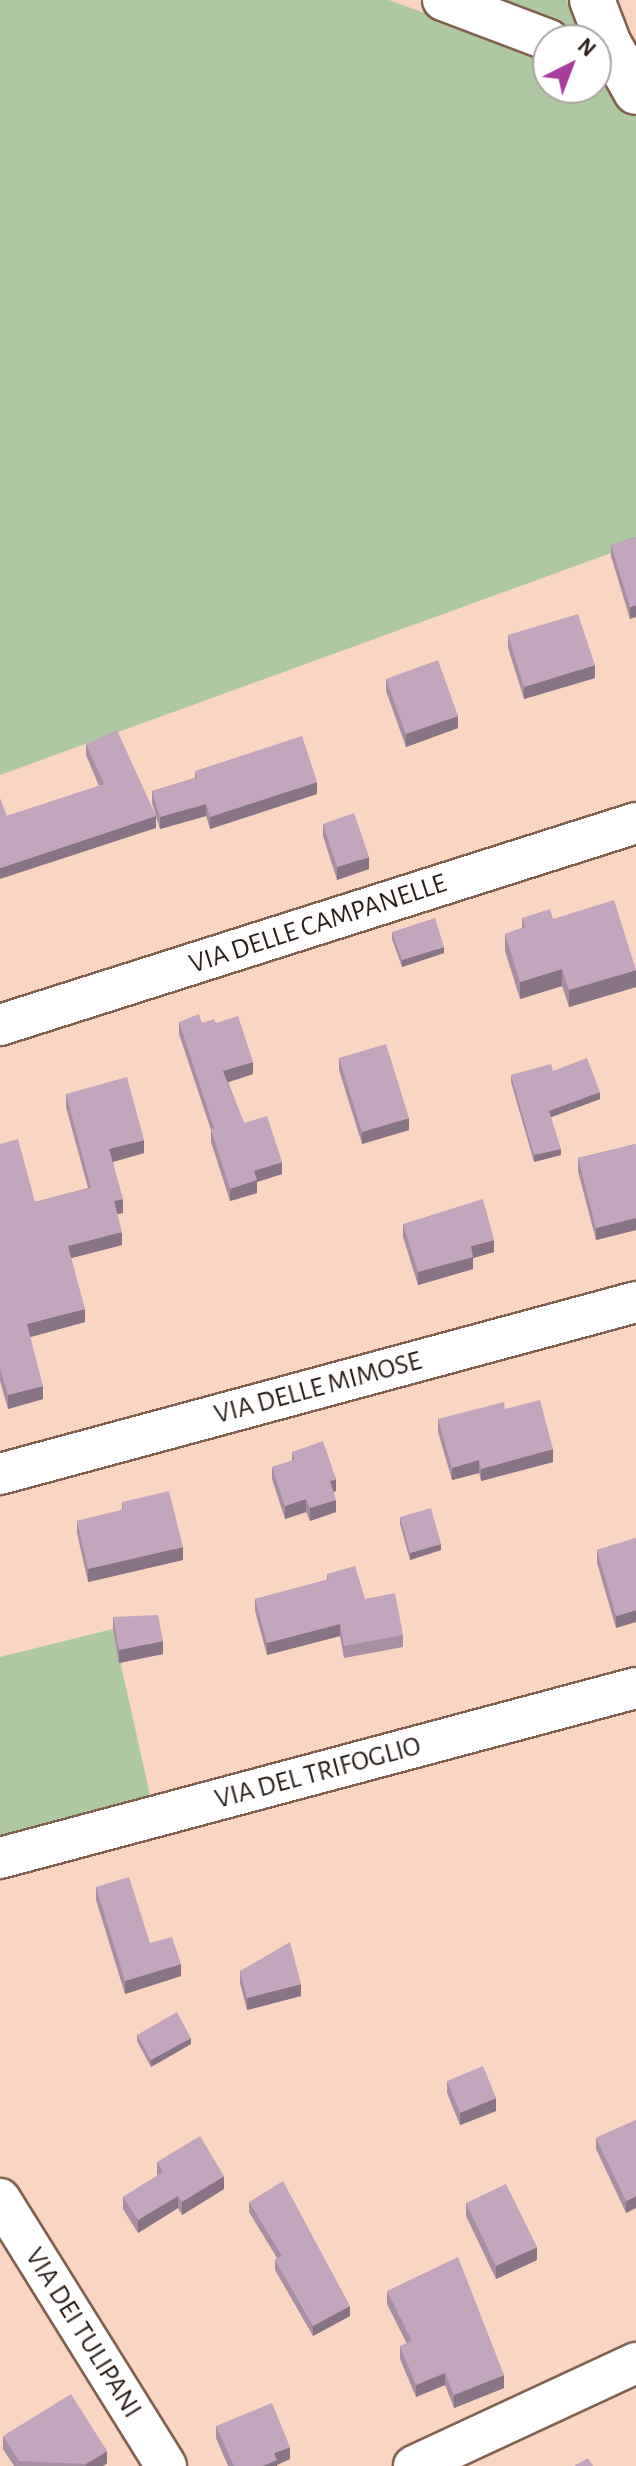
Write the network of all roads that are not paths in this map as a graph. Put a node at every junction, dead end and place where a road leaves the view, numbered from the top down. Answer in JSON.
{"nodes":[{"id":1,"x":443,"y":0,"type":"edge"},
{"id":2,"x":592,"y":0,"type":"edge"},
{"id":3,"x":598,"y":24,"type":"edge"},
{"id":4,"x":532,"y":34,"type":"edge"},
{"id":5,"x":612,"y":59,"type":"edge"},
{"id":6,"x":636,"y":92,"type":"edge"},
{"id":7,"x":636,"y":823,"type":"edge"},
{"id":8,"x":0,"y":1025,"type":"edge"},
{"id":9,"x":636,"y":1302,"type":"edge"},
{"id":10,"x":0,"y":1474,"type":"edge"},
{"id":11,"x":636,"y":1688,"type":"edge"},
{"id":12,"x":0,"y":1858,"type":"edge"},
{"id":13,"x":0,"y":2199,"type":"edge"},
{"id":14,"x":636,"y":2363,"type":"edge"},
{"id":15,"x":166,"y":2466,"type":"edge"},
{"id":16,"x":414,"y":2466,"type":"edge"}],
"edges":[{"from":1,"to":4,"type":"street"},
{"from":2,"to":3,"type":"street"},
{"from":5,"to":6,"type":"street"},
{"from":7,"to":8,"type":"street","name":"VIA DELLE CAMPANELLE"},
{"from":9,"to":10,"type":"street","name":"VIA DELLE MIMOSE"},
{"from":11,"to":12,"type":"street","name":"VIA DEL TRIFOGLIO"},
{"from":13,"to":15,"type":"street","name":"VIA DEI TULIPANI"},
{"from":14,"to":16,"type":"street"}]}
